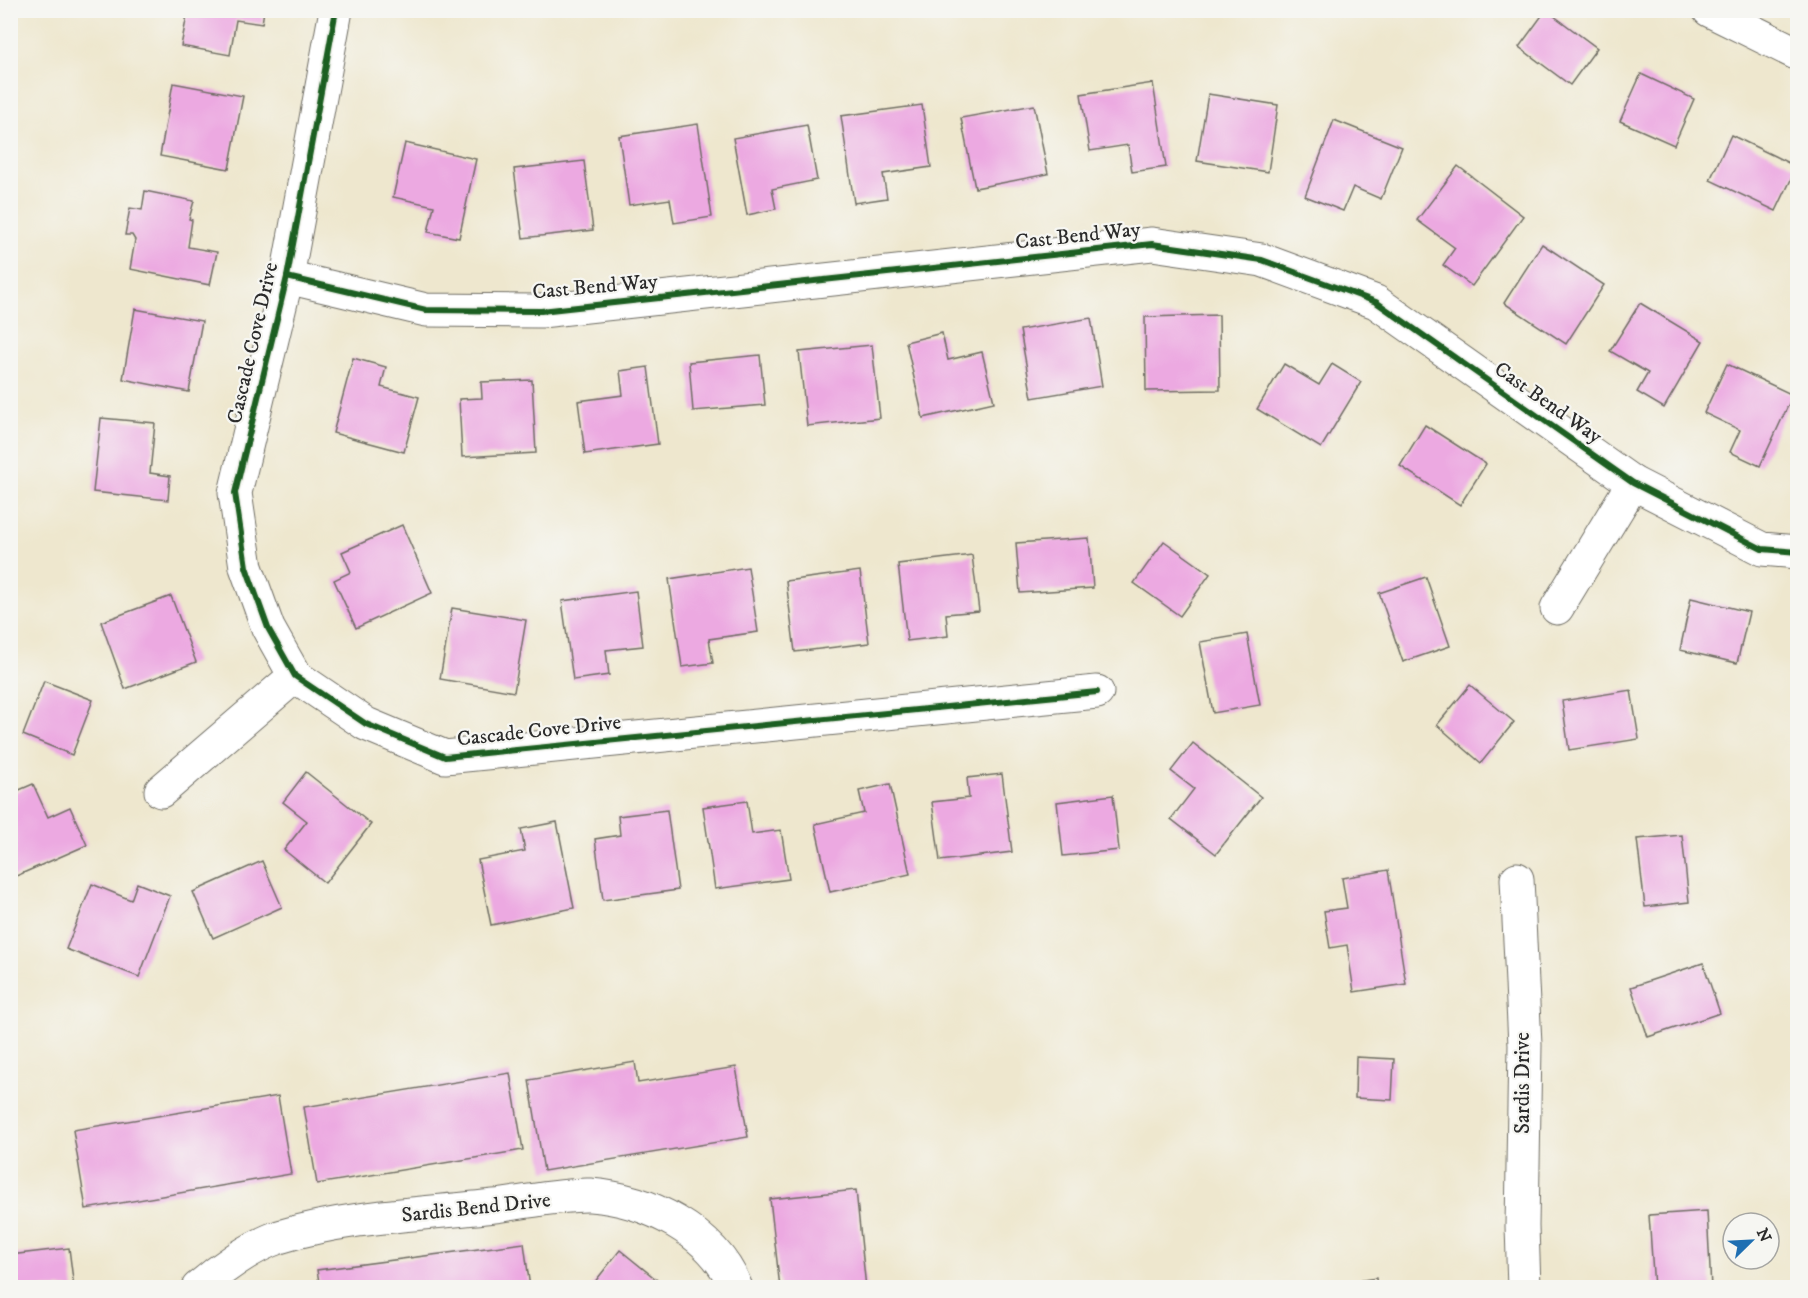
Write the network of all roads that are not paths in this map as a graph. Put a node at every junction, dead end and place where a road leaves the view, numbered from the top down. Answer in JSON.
{"nodes":[{"id":1,"x":336,"y":10,"type":"edge"},
{"id":2,"x":1709,"y":10,"type":"edge"},
{"id":3,"x":1797,"y":54,"type":"edge"},
{"id":4,"x":287,"y":277,"type":"junction"},
{"id":5,"x":1633,"y":483,"type":"junction"},
{"id":6,"x":1797,"y":552,"type":"edge"},
{"id":7,"x":1557,"y":608,"type":"dead end"},
{"id":8,"x":295,"y":676,"type":"junction"},
{"id":9,"x":1097,"y":692,"type":"dead end"},
{"id":10,"x":161,"y":791,"type":"dead end"},
{"id":11,"x":1517,"y":879,"type":"dead end"},
{"id":12,"x":198,"y":1287,"type":"edge"},
{"id":13,"x":736,"y":1287,"type":"edge"},
{"id":14,"x":1524,"y":1287,"type":"edge"}],
"edges":[{"from":1,"to":4,"type":"street","name":"Cascade Cove Drive"},
{"from":2,"to":3,"type":"street"},
{"from":4,"to":5,"type":"street","name":"Cast Bend Way"},
{"from":4,"to":8,"type":"street","name":"Cascade Cove Drive"},
{"from":5,"to":6,"type":"street","name":"Cast Bend Way"},
{"from":5,"to":7,"type":"street"},
{"from":8,"to":9,"type":"street","name":"Cascade Cove Drive"},
{"from":8,"to":10,"type":"street"},
{"from":11,"to":14,"type":"street","name":"Sardis Drive"},
{"from":12,"to":13,"type":"street","name":"Sardis Bend Drive"}]}
